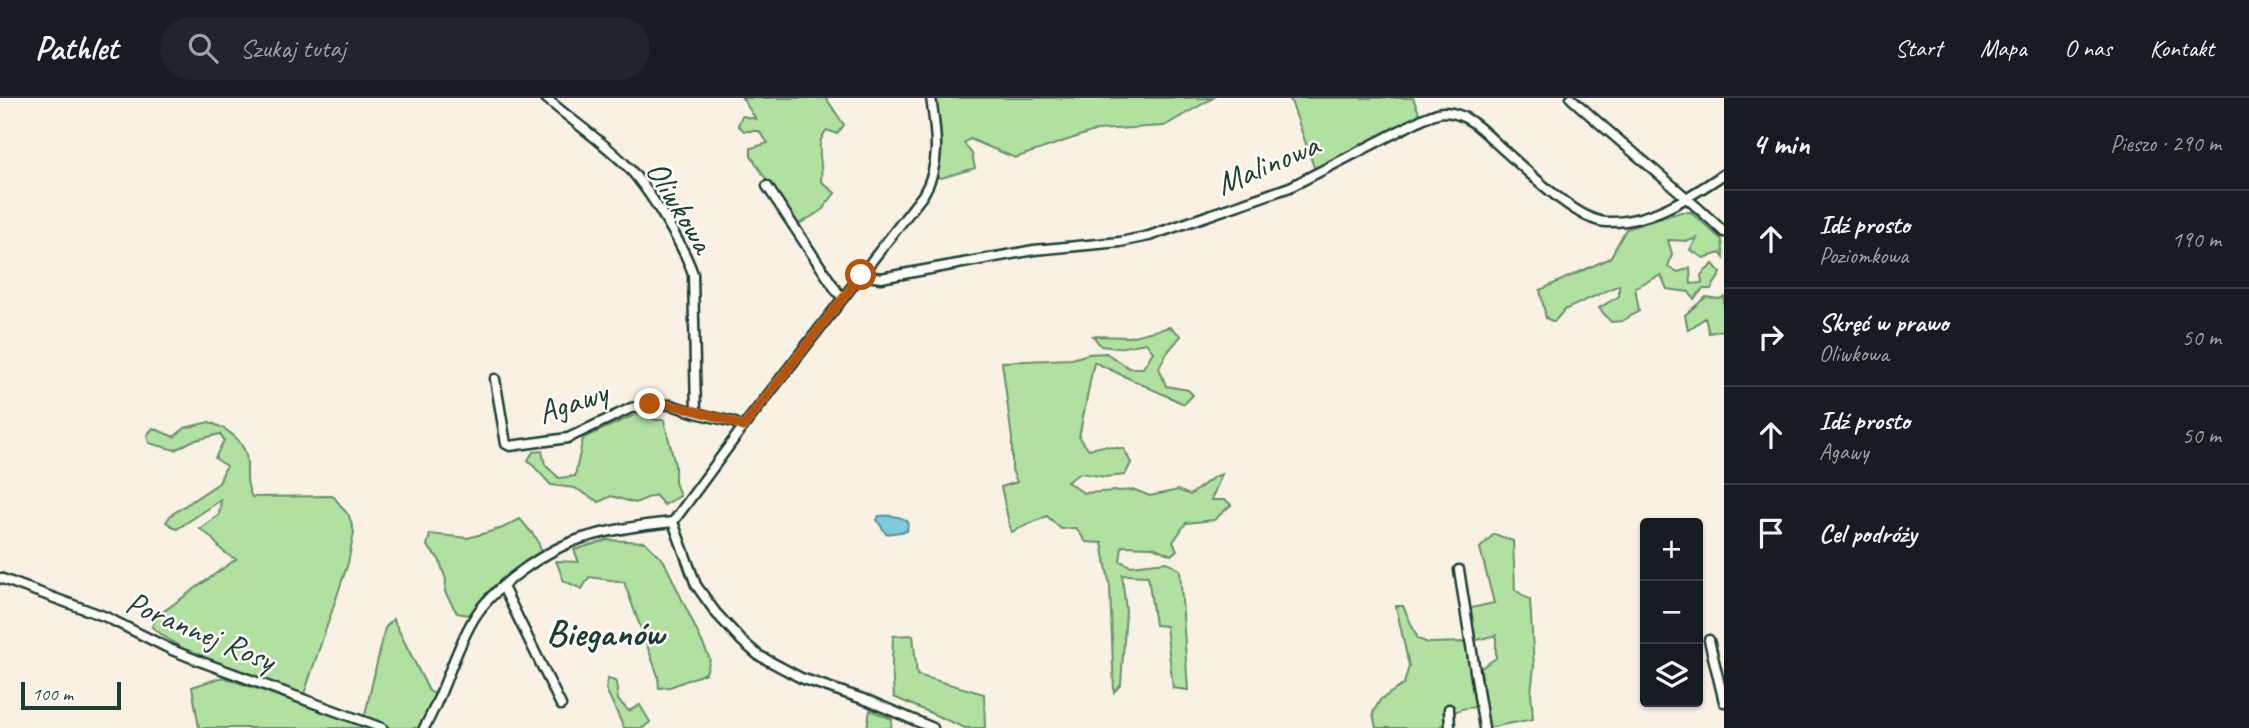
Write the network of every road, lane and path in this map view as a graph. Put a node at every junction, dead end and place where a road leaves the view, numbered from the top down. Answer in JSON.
{"nodes":[{"id":1,"x":547,"y":98,"type":"edge"},
{"id":2,"x":930,"y":98,"type":"edge"},
{"id":3,"x":1571,"y":98,"type":"edge"},
{"id":4,"x":1724,"y":174,"type":"edge"},
{"id":5,"x":767,"y":186,"type":"dead end"},
{"id":6,"x":1688,"y":198,"type":"junction"},
{"id":7,"x":1724,"y":232,"type":"edge"},
{"id":8,"x":861,"y":275,"type":"junction"},
{"id":9,"x":844,"y":297,"type":"junction"},
{"id":10,"x":495,"y":379,"type":"dead end"},
{"id":11,"x":696,"y":413,"type":"junction"},
{"id":12,"x":743,"y":427,"type":"junction"},
{"id":13,"x":673,"y":522,"type":"junction"},
{"id":14,"x":1459,"y":570,"type":"dead end"},
{"id":15,"x":0,"y":579,"type":"edge"},
{"id":16,"x":503,"y":586,"type":"junction"},
{"id":17,"x":1709,"y":640,"type":"dead end"},
{"id":18,"x":1724,"y":702,"type":"edge"},
{"id":19,"x":561,"y":705,"type":"dead end"},
{"id":20,"x":1449,"y":709,"type":"dead end"},
{"id":21,"x":382,"y":728,"type":"edge"},
{"id":22,"x":424,"y":728,"type":"edge"},
{"id":23,"x":933,"y":728,"type":"edge"},
{"id":24,"x":1450,"y":728,"type":"edge"},
{"id":25,"x":1484,"y":728,"type":"edge"}],
"edges":[{"from":1,"to":11,"type":"street","name":"Oliwkowa"},
{"from":2,"to":8,"type":"street"},
{"from":3,"to":6,"type":"street"},
{"from":4,"to":6,"type":"street","name":"Malinowa"},
{"from":5,"to":9,"type":"street"},
{"from":6,"to":7,"type":"street"},
{"from":6,"to":8,"type":"street","name":"Malinowa"},
{"from":8,"to":9,"type":"street"},
{"from":9,"to":12,"type":"street"},
{"from":10,"to":11,"type":"street","name":"Agawy"},
{"from":11,"to":12,"type":"street"},
{"from":12,"to":13,"type":"street"},
{"from":13,"to":16,"type":"street"},
{"from":13,"to":23,"type":"street"},
{"from":14,"to":25,"type":"street"},
{"from":15,"to":21,"type":"street","name":"Porannej Rosy"},
{"from":16,"to":19,"type":"street"},
{"from":16,"to":22,"type":"street"},
{"from":17,"to":18,"type":"street"},
{"from":20,"to":24,"type":"street"}]}
